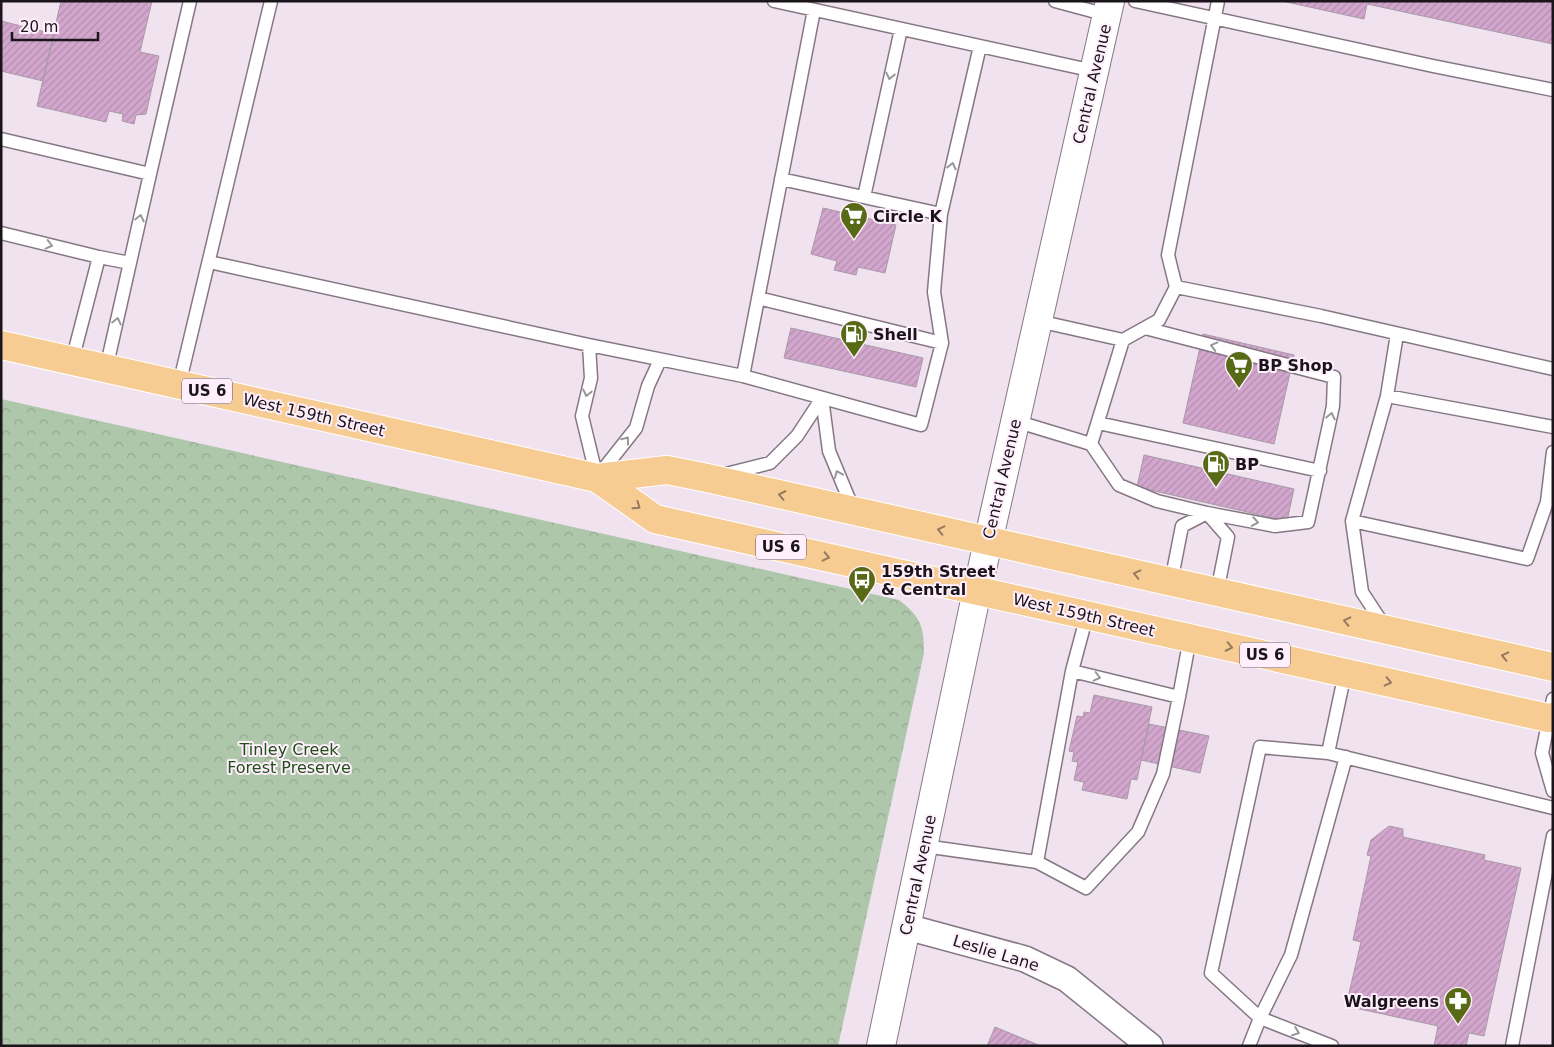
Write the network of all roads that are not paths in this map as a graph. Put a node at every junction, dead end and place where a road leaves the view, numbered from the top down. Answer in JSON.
{"nodes":[{"id":1,"x":190,"y":1,"type":"edge"},
{"id":2,"x":271,"y":1,"type":"edge"},
{"id":3,"x":774,"y":1,"type":"edge"},
{"id":4,"x":1055,"y":1,"type":"edge"},
{"id":5,"x":1135,"y":1,"type":"edge"},
{"id":6,"x":1218,"y":1,"type":"edge"},
{"id":7,"x":1109,"y":8,"type":"edge"},
{"id":8,"x":814,"y":10,"type":"junction"},
{"id":9,"x":1214,"y":19,"type":"junction"},
{"id":10,"x":901,"y":29,"type":"junction"},
{"id":11,"x":980,"y":46,"type":"junction"},
{"id":12,"x":1094,"y":71,"type":"junction"},
{"id":13,"x":1553,"y":90,"type":"edge"},
{"id":14,"x":1,"y":139,"type":"edge"},
{"id":15,"x":150,"y":174,"type":"junction"},
{"id":16,"x":781,"y":179,"type":"junction"},
{"id":17,"x":864,"y":197,"type":"junction"},
{"id":18,"x":941,"y":214,"type":"junction"},
{"id":19,"x":1,"y":234,"type":"edge"},
{"id":20,"x":99,"y":257,"type":"junction"},
{"id":21,"x":209,"y":262,"type":"junction"},
{"id":22,"x":130,"y":263,"type":"junction"},
{"id":23,"x":1176,"y":287,"type":"junction"},
{"id":24,"x":758,"y":298,"type":"junction"},
{"id":25,"x":1038,"y":320,"type":"junction"},
{"id":26,"x":1145,"y":328,"type":"junction"},
{"id":27,"x":1398,"y":334,"type":"junction"},
{"id":28,"x":1123,"y":340,"type":"junction"},
{"id":29,"x":942,"y":343,"type":"junction"},
{"id":30,"x":1,"y":345,"type":"edge"},
{"id":31,"x":588,"y":345,"type":"junction"},
{"id":32,"x":660,"y":360,"type":"junction"},
{"id":33,"x":72,"y":361,"type":"junction"},
{"id":34,"x":1553,"y":368,"type":"edge"},
{"id":35,"x":106,"y":369,"type":"junction"},
{"id":36,"x":743,"y":376,"type":"junction"},
{"id":37,"x":179,"y":385,"type":"junction"},
{"id":38,"x":1387,"y":396,"type":"junction"},
{"id":39,"x":822,"y":398,"type":"junction"},
{"id":40,"x":1015,"y":421,"type":"junction"},
{"id":41,"x":1098,"y":423,"type":"junction"},
{"id":42,"x":1553,"y":427,"type":"edge"},
{"id":43,"x":1091,"y":444,"type":"junction"},
{"id":44,"x":1553,"y":452,"type":"edge"},
{"id":45,"x":1320,"y":471,"type":"junction"},
{"id":46,"x":597,"y":478,"type":"junction"},
{"id":47,"x":707,"y":478,"type":"junction"},
{"id":48,"x":865,"y":513,"type":"junction"},
{"id":49,"x":1207,"y":513,"type":"junction"},
{"id":50,"x":1352,"y":522,"type":"junction"},
{"id":51,"x":988,"y":541,"type":"junction"},
{"id":52,"x":1171,"y":582,"type":"junction"},
{"id":53,"x":977,"y":591,"type":"junction"},
{"id":54,"x":1217,"y":592,"type":"junction"},
{"id":55,"x":1087,"y":615,"type":"junction"},
{"id":56,"x":1386,"y":630,"type":"junction"},
{"id":57,"x":1190,"y":638,"type":"junction"},
{"id":58,"x":1553,"y":667,"type":"edge"},
{"id":59,"x":1072,"y":671,"type":"junction"},
{"id":60,"x":1345,"y":673,"type":"junction"},
{"id":61,"x":1179,"y":697,"type":"junction"},
{"id":62,"x":1551,"y":711,"type":"edge"},
{"id":63,"x":1328,"y":753,"type":"junction"},
{"id":64,"x":1346,"y":757,"type":"junction"},
{"id":65,"x":1553,"y":791,"type":"edge"},
{"id":66,"x":1553,"y":808,"type":"edge"},
{"id":67,"x":1553,"y":836,"type":"edge"},
{"id":68,"x":924,"y":846,"type":"junction"},
{"id":69,"x":1037,"y":862,"type":"junction"},
{"id":70,"x":907,"y":927,"type":"junction"},
{"id":71,"x":1260,"y":1018,"type":"junction"},
{"id":72,"x":881,"y":1046,"type":"edge"},
{"id":73,"x":1150,"y":1046,"type":"edge"},
{"id":74,"x":1249,"y":1046,"type":"edge"},
{"id":75,"x":1332,"y":1046,"type":"edge"},
{"id":76,"x":1512,"y":1046,"type":"edge"}],
"edges":[{"from":1,"to":15,"type":"lane"},
{"from":2,"to":21,"type":"lane"},
{"from":3,"to":8,"type":"lane"},
{"from":4,"to":7,"type":"lane"},
{"from":5,"to":9,"type":"lane"},
{"from":6,"to":9,"type":"lane"},
{"from":7,"to":12,"type":"street","name":"Central Avenue"},
{"from":8,"to":10,"type":"lane"},
{"from":8,"to":16,"type":"lane"},
{"from":9,"to":13,"type":"lane"},
{"from":9,"to":23,"type":"lane"},
{"from":10,"to":11,"type":"lane"},
{"from":10,"to":17,"type":"lane","one_way":true},
{"from":11,"to":12,"type":"lane"},
{"from":18,"to":11,"type":"lane","one_way":true},
{"from":12,"to":25,"type":"street","name":"Central Avenue"},
{"from":14,"to":15,"type":"lane"},
{"from":22,"to":15,"type":"lane","one_way":true},
{"from":16,"to":17,"type":"lane"},
{"from":16,"to":24,"type":"lane"},
{"from":17,"to":18,"type":"lane"},
{"from":18,"to":29,"type":"lane"},
{"from":19,"to":20,"type":"lane","one_way":true},
{"from":20,"to":22,"type":"lane"},
{"from":20,"to":33,"type":"lane"},
{"from":21,"to":31,"type":"lane"},
{"from":21,"to":37,"type":"lane"},
{"from":35,"to":22,"type":"lane","one_way":true},
{"from":23,"to":26,"type":"lane"},
{"from":23,"to":27,"type":"lane"},
{"from":24,"to":29,"type":"lane"},
{"from":24,"to":36,"type":"lane"},
{"from":25,"to":28,"type":"lane"},
{"from":25,"to":40,"type":"street","name":"Central Avenue"},
{"from":26,"to":28,"type":"lane"},
{"from":45,"to":26,"type":"lane","one_way":true},
{"from":27,"to":34,"type":"lane"},
{"from":27,"to":38,"type":"lane"},
{"from":28,"to":41,"type":"lane"},
{"from":29,"to":39,"type":"lane"},
{"from":30,"to":33,"type":"main road","name":"West 159th Street","number":"US 6"},
{"from":31,"to":32,"type":"lane"},
{"from":31,"to":46,"type":"lane","one_way":true},
{"from":32,"to":36,"type":"lane"},
{"from":46,"to":32,"type":"lane","one_way":true},
{"from":33,"to":35,"type":"main road","name":"West 159th Street","number":"US 6"},
{"from":35,"to":37,"type":"main road","name":"West 159th Street","number":"US 6"},
{"from":36,"to":39,"type":"lane"},
{"from":37,"to":46,"type":"main road","name":"West 159th Street","number":"US 6"},
{"from":38,"to":42,"type":"lane"},
{"from":38,"to":50,"type":"lane"},
{"from":39,"to":47,"type":"lane"},
{"from":48,"to":39,"type":"lane","one_way":true},
{"from":40,"to":43,"type":"lane"},
{"from":40,"to":51,"type":"street","name":"Central Avenue"},
{"from":41,"to":43,"type":"lane"},
{"from":41,"to":45,"type":"lane"},
{"from":43,"to":49,"type":"lane"},
{"from":44,"to":50,"type":"lane"},
{"from":49,"to":45,"type":"lane","one_way":true},
{"from":46,"to":47,"type":"main road","name":"West 159th Street","number":"US 6"},
{"from":46,"to":53,"type":"main road","name":"West 159th Street","number":"US 6","one_way":true},
{"from":48,"to":47,"type":"main road","name":"West 159th Street","number":"US 6","one_way":true},
{"from":51,"to":48,"type":"main road","name":"West 159th Street","number":"US 6","one_way":true},
{"from":49,"to":52,"type":"lane"},
{"from":49,"to":54,"type":"lane"},
{"from":50,"to":56,"type":"lane"},
{"from":52,"to":51,"type":"main road","name":"West 159th Street","number":"US 6","one_way":true},
{"from":51,"to":53,"type":"street","name":"Central Avenue"},
{"from":52,"to":54,"type":"main road","name":"West 159th Street","number":"US 6"},
{"from":53,"to":55,"type":"main road","name":"West 159th Street","number":"US 6"},
{"from":53,"to":68,"type":"street","name":"Central Avenue"},
{"from":56,"to":54,"type":"main road","name":"West 159th Street","number":"US 6","one_way":true},
{"from":55,"to":57,"type":"main road","name":"West 159th Street","number":"US 6"},
{"from":55,"to":59,"type":"lane"},
{"from":58,"to":56,"type":"main road","name":"West 159th Street","number":"US 6","one_way":true},
{"from":57,"to":60,"type":"main road","name":"West 159th Street","number":"US 6","one_way":true},
{"from":57,"to":61,"type":"lane"},
{"from":59,"to":61,"type":"lane","one_way":true},
{"from":59,"to":69,"type":"lane"},
{"from":60,"to":62,"type":"main road","name":"West 159th Street","number":"US 6","one_way":true},
{"from":60,"to":63,"type":"lane"},
{"from":61,"to":69,"type":"lane"},
{"from":62,"to":65,"type":"lane"},
{"from":63,"to":64,"type":"lane"},
{"from":63,"to":71,"type":"lane"},
{"from":64,"to":66,"type":"lane"},
{"from":64,"to":71,"type":"lane"},
{"from":67,"to":76,"type":"lane"},
{"from":68,"to":69,"type":"lane"},
{"from":68,"to":70,"type":"street","name":"Central Avenue"},
{"from":70,"to":72,"type":"street","name":"Central Avenue"},
{"from":70,"to":73,"type":"street","name":"Leslie Lane"},
{"from":71,"to":74,"type":"lane"},
{"from":71,"to":75,"type":"lane","one_way":true}]}
